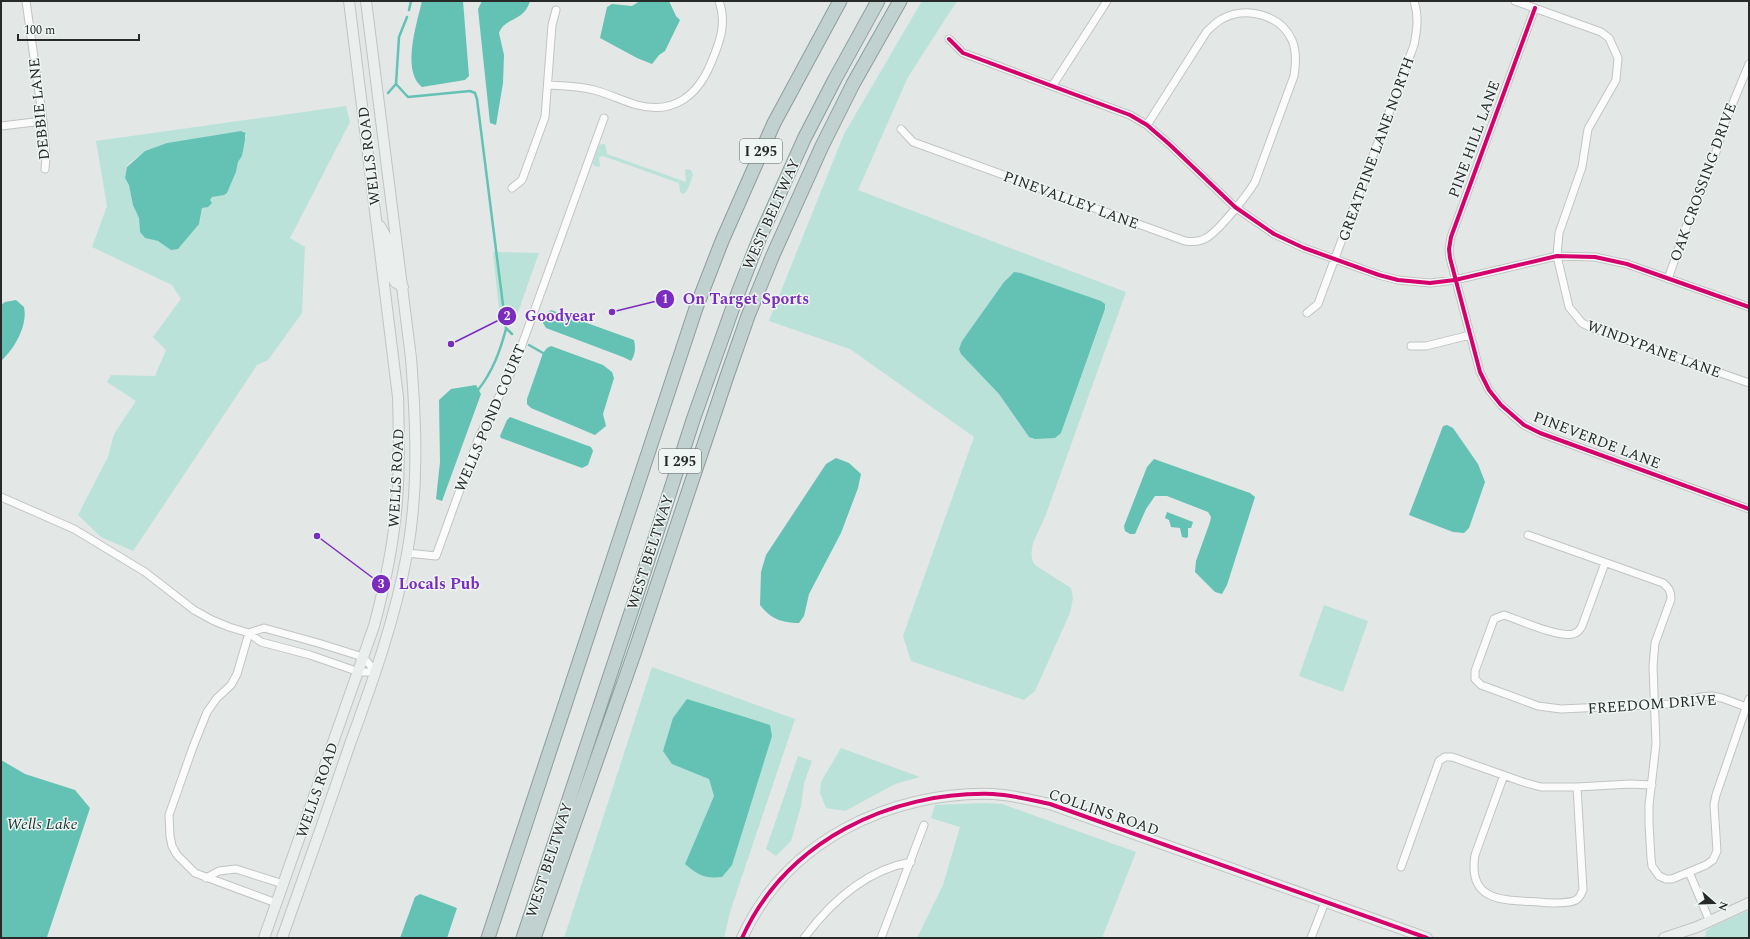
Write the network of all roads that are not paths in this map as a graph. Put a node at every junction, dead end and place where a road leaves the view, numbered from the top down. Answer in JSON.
{"nodes":[{"id":1,"x":26,"y":1,"type":"edge"},
{"id":2,"x":349,"y":1,"type":"edge"},
{"id":3,"x":366,"y":1,"type":"edge"},
{"id":4,"x":719,"y":1,"type":"edge"},
{"id":5,"x":840,"y":1,"type":"edge"},
{"id":6,"x":878,"y":1,"type":"edge"},
{"id":7,"x":900,"y":1,"type":"edge"},
{"id":8,"x":1107,"y":1,"type":"edge"},
{"id":9,"x":1414,"y":1,"type":"edge"},
{"id":10,"x":1515,"y":1,"type":"edge"},
{"id":11,"x":1535,"y":8,"type":"junction"},
{"id":12,"x":556,"y":10,"type":"dead end"},
{"id":13,"x":949,"y":39,"type":"dead end"},
{"id":14,"x":1749,"y":64,"type":"edge"},
{"id":15,"x":548,"y":85,"type":"junction"},
{"id":16,"x":1053,"y":86,"type":"junction"},
{"id":17,"x":604,"y":118,"type":"dead end"},
{"id":18,"x":43,"y":121,"type":"junction"},
{"id":19,"x":1147,"y":124,"type":"junction"},
{"id":20,"x":1,"y":126,"type":"edge"},
{"id":21,"x":901,"y":129,"type":"dead end"},
{"id":22,"x":45,"y":169,"type":"dead end"},
{"id":23,"x":512,"y":188,"type":"dead end"},
{"id":24,"x":1235,"y":207,"type":"junction"},
{"id":25,"x":377,"y":222,"type":"junction"},
{"id":26,"x":1557,"y":256,"type":"junction"},
{"id":27,"x":1335,"y":259,"type":"junction"},
{"id":28,"x":1668,"y":279,"type":"junction"},
{"id":29,"x":1455,"y":280,"type":"junction"},
{"id":30,"x":402,"y":287,"type":"junction"},
{"id":31,"x":1749,"y":307,"type":"edge"},
{"id":32,"x":1307,"y":313,"type":"dead end"},
{"id":33,"x":1470,"y":335,"type":"junction"},
{"id":34,"x":1411,"y":346,"type":"dead end"},
{"id":35,"x":1749,"y":383,"type":"edge"},
{"id":36,"x":1,"y":497,"type":"edge"},
{"id":37,"x":1749,"y":509,"type":"edge"},
{"id":38,"x":1528,"y":535,"type":"dead end"},
{"id":39,"x":407,"y":553,"type":"junction"},
{"id":40,"x":1605,"y":563,"type":"junction"},
{"id":41,"x":249,"y":633,"type":"junction"},
{"id":42,"x":363,"y":657,"type":"junction"},
{"id":43,"x":359,"y":672,"type":"junction"},
{"id":44,"x":376,"y":672,"type":"junction"},
{"id":45,"x":1748,"y":704,"type":"edge"},
{"id":46,"x":1655,"y":705,"type":"junction"},
{"id":47,"x":1504,"y":775,"type":"junction"},
{"id":48,"x":1652,"y":785,"type":"junction"},
{"id":49,"x":1577,"y":787,"type":"junction"},
{"id":50,"x":924,"y":825,"type":"dead end"},
{"id":51,"x":911,"y":862,"type":"junction"},
{"id":52,"x":1401,"y":867,"type":"dead end"},
{"id":53,"x":1689,"y":872,"type":"junction"},
{"id":54,"x":206,"y":878,"type":"junction"},
{"id":55,"x":280,"y":894,"type":"junction"},
{"id":56,"x":296,"y":900,"type":"junction"},
{"id":57,"x":1325,"y":902,"type":"junction"},
{"id":58,"x":1749,"y":903,"type":"edge"},
{"id":59,"x":1710,"y":922,"type":"junction"},
{"id":60,"x":264,"y":938,"type":"edge"},
{"id":61,"x":282,"y":938,"type":"edge"},
{"id":62,"x":488,"y":938,"type":"edge"},
{"id":63,"x":523,"y":938,"type":"edge"},
{"id":64,"x":534,"y":938,"type":"edge"},
{"id":65,"x":742,"y":938,"type":"edge"},
{"id":66,"x":804,"y":938,"type":"edge"},
{"id":67,"x":881,"y":938,"type":"edge"},
{"id":68,"x":1311,"y":938,"type":"edge"},
{"id":69,"x":1427,"y":938,"type":"edge"},
{"id":70,"x":1664,"y":938,"type":"edge"}],
"edges":[{"from":1,"to":18,"type":"street","name":"DEBBIE LANE"},
{"from":2,"to":25,"type":"main road","name":"WELLS ROAD"},
{"from":3,"to":30,"type":"main road","name":"WELLS ROAD"},
{"from":4,"to":15,"type":"street"},
{"from":5,"to":62,"type":"highway","number":"I 295"},
{"from":6,"to":63,"type":"highway","name":"WEST BELTWAY","number":"I 295"},
{"from":7,"to":64,"type":"highway"},
{"from":8,"to":16,"type":"street"},
{"from":9,"to":27,"type":"street","name":"GREATPINE LANE NORTH"},
{"from":10,"to":11,"type":"street"},
{"from":11,"to":26,"type":"street","name":"WINDYPANE LANE"},
{"from":11,"to":29,"type":"street","name":"PINE HILL LANE"},
{"from":12,"to":15,"type":"street"},
{"from":13,"to":16,"type":"street"},
{"from":14,"to":28,"type":"street","name":"OAK CROSSING DRIVE"},
{"from":15,"to":23,"type":"street"},
{"from":16,"to":19,"type":"street"},
{"from":17,"to":39,"type":"street","name":"WELLS POND COURT"},
{"from":18,"to":20,"type":"street"},
{"from":18,"to":22,"type":"street","name":"DEBBIE LANE"},
{"from":19,"to":24,"type":"street"},
{"from":19,"to":24,"type":"street","name":"PINEVALLEY LANE"},
{"from":21,"to":24,"type":"street","name":"PINEVALLEY LANE"},
{"from":24,"to":27,"type":"street"},
{"from":25,"to":30,"type":"main road"},
{"from":25,"to":42,"type":"main road","name":"WELLS ROAD"},
{"from":26,"to":28,"type":"street"},
{"from":26,"to":29,"type":"street"},
{"from":26,"to":35,"type":"street","name":"WINDYPANE LANE"},
{"from":27,"to":29,"type":"street"},
{"from":27,"to":32,"type":"street","name":"GREATPINE LANE NORTH"},
{"from":28,"to":31,"type":"street"},
{"from":29,"to":33,"type":"street","name":"PINEVERDE LANE"},
{"from":30,"to":39,"type":"main road","name":"WELLS ROAD"},
{"from":33,"to":34,"type":"street"},
{"from":33,"to":37,"type":"street","name":"PINEVERDE LANE"},
{"from":36,"to":41,"type":"street"},
{"from":38,"to":40,"type":"street"},
{"from":39,"to":44,"type":"main road","name":"WELLS ROAD"},
{"from":40,"to":46,"type":"street"},
{"from":40,"to":46,"type":"street","name":"FREEDOM DRIVE"},
{"from":41,"to":42,"type":"street"},
{"from":41,"to":43,"type":"street"},
{"from":41,"to":54,"type":"street"},
{"from":42,"to":43,"type":"main road","name":"WELLS ROAD"},
{"from":42,"to":44,"type":"street"},
{"from":43,"to":44,"type":"street"},
{"from":43,"to":55,"type":"main road","name":"WELLS ROAD"},
{"from":44,"to":56,"type":"main road","name":"WELLS ROAD"},
{"from":45,"to":46,"type":"street","name":"FREEDOM DRIVE"},
{"from":45,"to":53,"type":"street"},
{"from":46,"to":48,"type":"street"},
{"from":47,"to":49,"type":"street"},
{"from":47,"to":49,"type":"street"},
{"from":47,"to":52,"type":"street"},
{"from":48,"to":49,"type":"street"},
{"from":48,"to":53,"type":"street"},
{"from":50,"to":51,"type":"street"},
{"from":51,"to":66,"type":"street"},
{"from":51,"to":67,"type":"street"},
{"from":53,"to":59,"type":"street"},
{"from":54,"to":55,"type":"street"},
{"from":54,"to":55,"type":"street"},
{"from":55,"to":56,"type":"main road"},
{"from":55,"to":60,"type":"main road","name":"WELLS ROAD"},
{"from":56,"to":61,"type":"main road","name":"WELLS ROAD"},
{"from":57,"to":65,"type":"main road","name":"COLLINS ROAD"},
{"from":57,"to":68,"type":"street"},
{"from":57,"to":69,"type":"main road","name":"COLLINS ROAD"},
{"from":58,"to":59,"type":"main road"},
{"from":59,"to":70,"type":"main road"}]}
